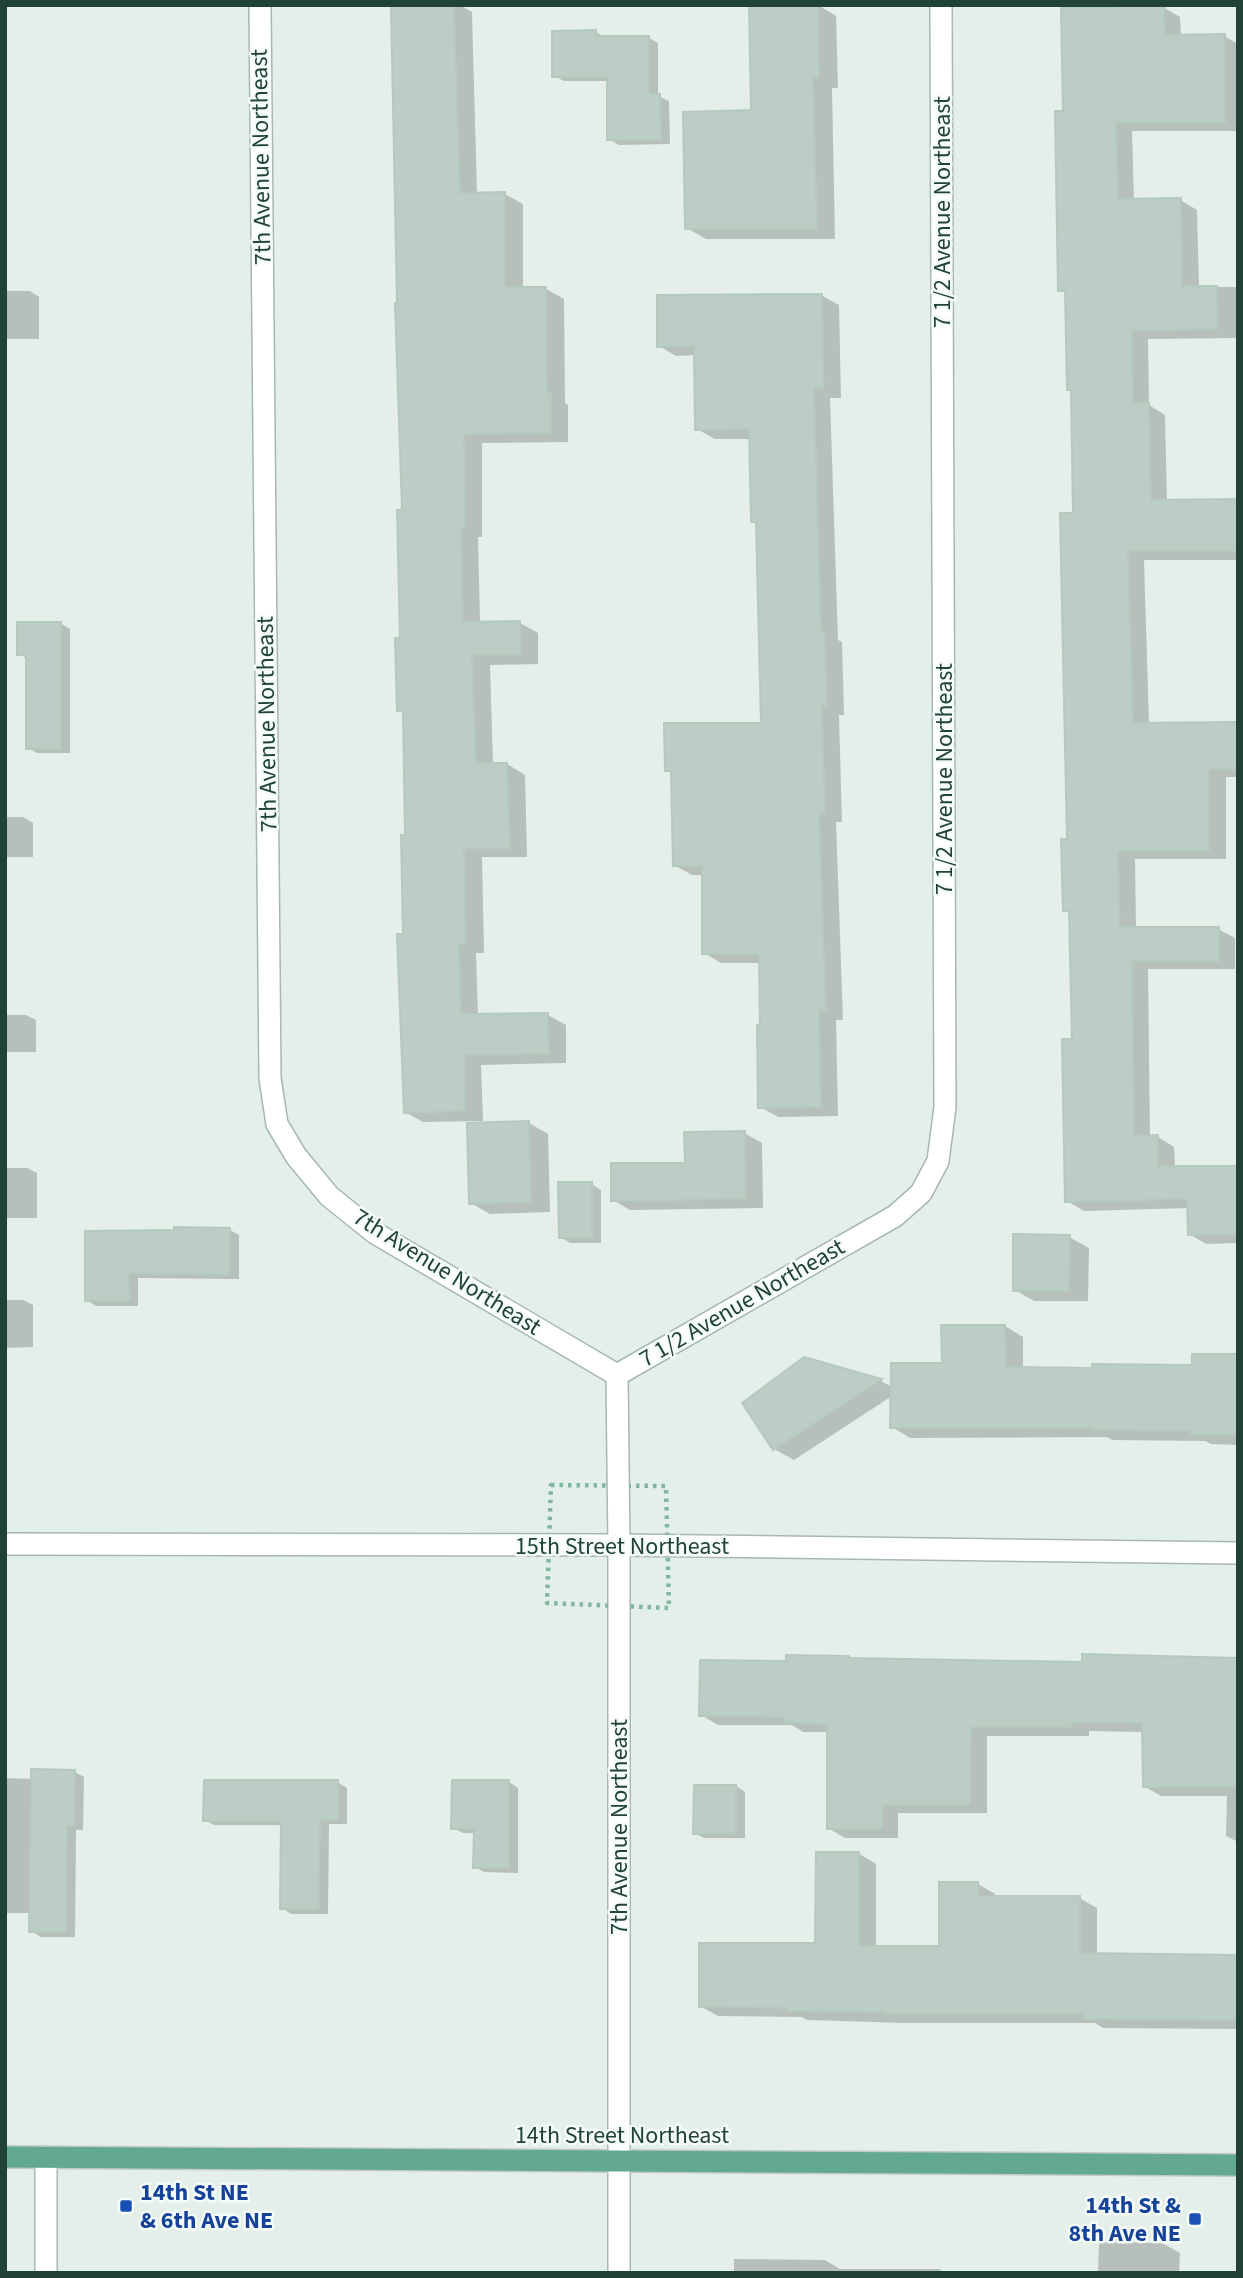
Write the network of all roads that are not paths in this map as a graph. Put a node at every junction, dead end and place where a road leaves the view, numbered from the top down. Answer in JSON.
{"nodes":[{"id":1,"x":260,"y":5,"type":"edge"},
{"id":2,"x":941,"y":5,"type":"edge"},
{"id":3,"x":617,"y":1375,"type":"junction"},
{"id":4,"x":5,"y":1544,"type":"edge"},
{"id":5,"x":619,"y":1545,"type":"junction"},
{"id":6,"x":1238,"y":1553,"type":"edge"},
{"id":7,"x":5,"y":2157,"type":"edge"},
{"id":8,"x":46,"y":2157,"type":"junction"},
{"id":9,"x":619,"y":2161,"type":"junction"},
{"id":10,"x":1238,"y":2165,"type":"edge"},
{"id":11,"x":46,"y":2273,"type":"edge"},
{"id":12,"x":619,"y":2273,"type":"edge"}],
"edges":[{"from":1,"to":3,"type":"street","name":"7th Avenue Northeast"},
{"from":2,"to":3,"type":"street","name":"7 1/2 Avenue Northeast"},
{"from":3,"to":5,"type":"street","name":"7th Avenue Northeast"},
{"from":4,"to":5,"type":"street","name":"15th Street Northeast"},
{"from":5,"to":6,"type":"street","name":"15th Street Northeast"},
{"from":5,"to":9,"type":"street","name":"7th Avenue Northeast"},
{"from":7,"to":8,"type":"main road","name":"14th Street Northeast"},
{"from":8,"to":9,"type":"main road","name":"14th Street Northeast"},
{"from":8,"to":11,"type":"street"},
{"from":9,"to":10,"type":"main road","name":"14th Street Northeast"},
{"from":9,"to":12,"type":"street","name":"7th Avenue Northeast"}]}
